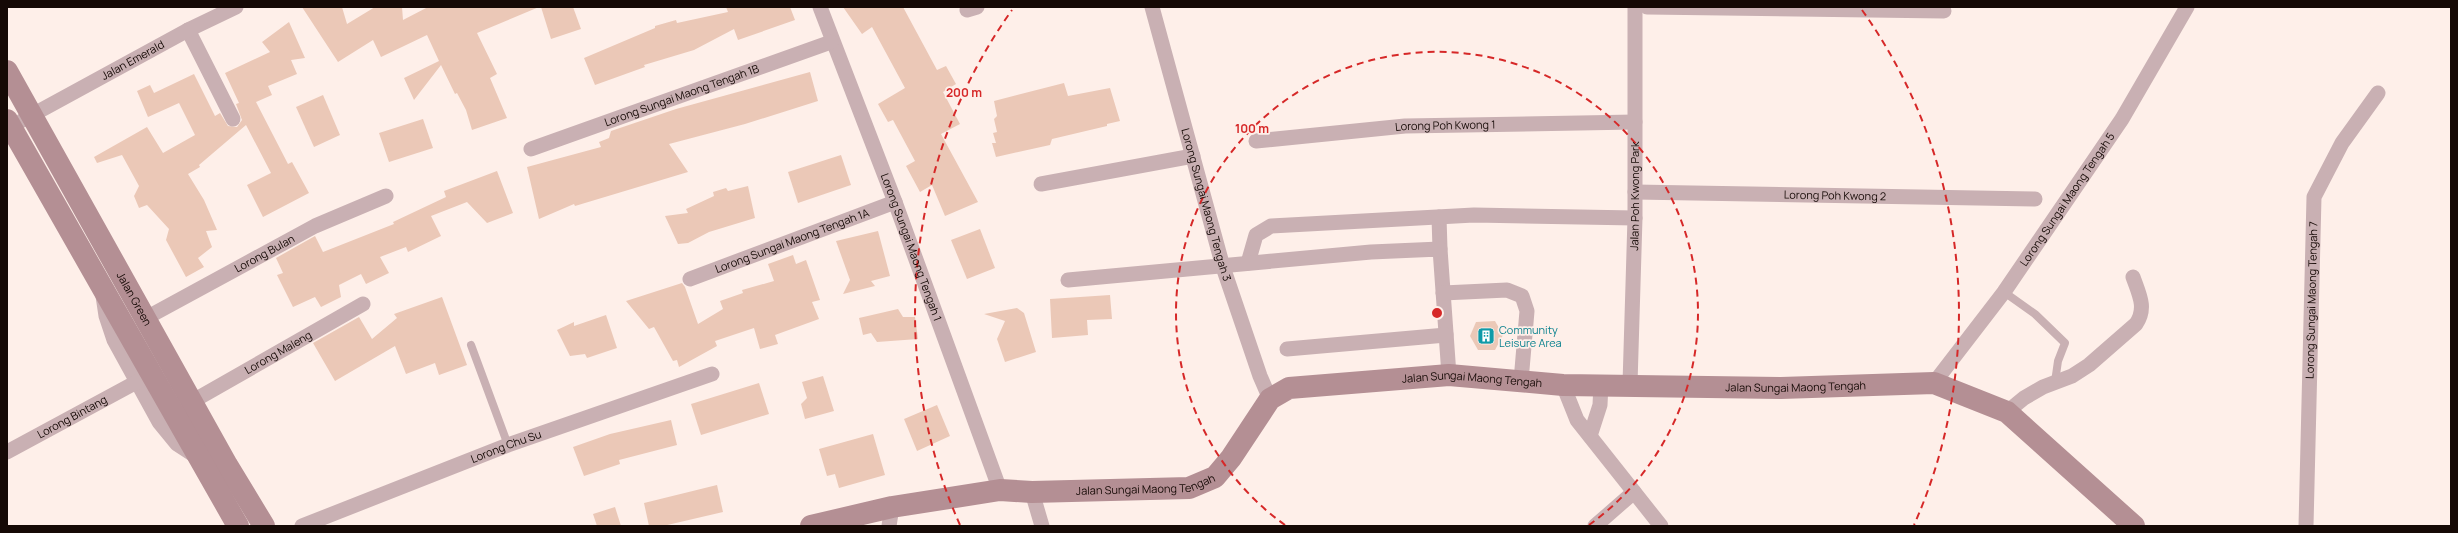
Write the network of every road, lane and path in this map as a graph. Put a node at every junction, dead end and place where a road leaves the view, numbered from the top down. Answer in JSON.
{"nodes":[{"id":1,"x":236,"y":7,"type":"edge"},
{"id":2,"x":820,"y":7,"type":"edge"},
{"id":3,"x":1152,"y":7,"type":"edge"},
{"id":4,"x":1635,"y":7,"type":"edge"},
{"id":5,"x":1647,"y":7,"type":"edge"},
{"id":6,"x":2187,"y":7,"type":"edge"},
{"id":7,"x":1944,"y":11,"type":"dead end"},
{"id":8,"x":188,"y":30,"type":"junction"},
{"id":9,"x":831,"y":42,"type":"junction"},
{"id":10,"x":7,"y":71,"type":"edge"},
{"id":11,"x":2378,"y":93,"type":"dead end"},
{"id":12,"x":30,"y":115,"type":"junction"},
{"id":13,"x":233,"y":118,"type":"dead end"},
{"id":14,"x":1635,"y":122,"type":"junction"},
{"id":15,"x":8,"y":126,"type":"edge"},
{"id":16,"x":1256,"y":141,"type":"dead end"},
{"id":17,"x":531,"y":149,"type":"dead end"},
{"id":18,"x":1193,"y":156,"type":"junction"},
{"id":19,"x":1041,"y":184,"type":"dead end"},
{"id":20,"x":1635,"y":192,"type":"junction"},
{"id":21,"x":386,"y":196,"type":"dead end"},
{"id":22,"x":2035,"y":199,"type":"dead end"},
{"id":23,"x":895,"y":202,"type":"junction"},
{"id":24,"x":1439,"y":217,"type":"junction"},
{"id":25,"x":1635,"y":218,"type":"junction"},
{"id":26,"x":1440,"y":249,"type":"junction"},
{"id":27,"x":1248,"y":263,"type":"junction"},
{"id":28,"x":1223,"y":267,"type":"junction"},
{"id":29,"x":2133,"y":277,"type":"dead end"},
{"id":30,"x":690,"y":279,"type":"dead end"},
{"id":31,"x":1068,"y":280,"type":"dead end"},
{"id":32,"x":2004,"y":292,"type":"junction"},
{"id":33,"x":1443,"y":293,"type":"junction"},
{"id":34,"x":363,"y":304,"type":"dead end"},
{"id":35,"x":146,"y":318,"type":"junction"},
{"id":36,"x":1446,"y":335,"type":"junction"},
{"id":37,"x":471,"y":345,"type":"dead end"},
{"id":38,"x":1287,"y":349,"type":"dead end"},
{"id":39,"x":712,"y":374,"type":"dead end"},
{"id":40,"x":1449,"y":375,"type":"junction"},
{"id":41,"x":144,"y":378,"type":"junction"},
{"id":42,"x":1521,"y":381,"type":"junction"},
{"id":43,"x":2055,"y":382,"type":"junction"},
{"id":44,"x":1934,"y":383,"type":"junction"},
{"id":45,"x":1601,"y":384,"type":"junction"},
{"id":46,"x":1630,"y":384,"type":"junction"},
{"id":47,"x":1563,"y":385,"type":"junction"},
{"id":48,"x":1270,"y":398,"type":"junction"},
{"id":49,"x":193,"y":402,"type":"junction"},
{"id":50,"x":2007,"y":412,"type":"junction"},
{"id":51,"x":1590,"y":436,"type":"junction"},
{"id":52,"x":508,"y":445,"type":"junction"},
{"id":53,"x":7,"y":452,"type":"edge"},
{"id":54,"x":1000,"y":490,"type":"junction"},
{"id":55,"x":1032,"y":492,"type":"junction"},
{"id":56,"x":1634,"y":492,"type":"junction"},
{"id":57,"x":891,"y":517,"type":"edge"},
{"id":58,"x":238,"y":526,"type":"edge"},
{"id":59,"x":264,"y":526,"type":"edge"},
{"id":60,"x":302,"y":526,"type":"edge"},
{"id":61,"x":811,"y":526,"type":"edge"},
{"id":62,"x":1042,"y":526,"type":"edge"},
{"id":63,"x":1594,"y":526,"type":"edge"},
{"id":64,"x":1661,"y":526,"type":"edge"},
{"id":65,"x":2134,"y":526,"type":"edge"},
{"id":66,"x":2306,"y":526,"type":"edge"}],
"edges":[{"from":1,"to":8,"type":"street","name":"Jalan Emerald"},
{"from":2,"to":9,"type":"street","name":"Lorong Sungai Maong Tengah 1"},
{"from":3,"to":18,"type":"street","name":"Lorong Sungai Maong Tengah 3"},
{"from":4,"to":14,"type":"street","name":"Jalan Poh Kwong Park"},
{"from":5,"to":7,"type":"street"},
{"from":6,"to":32,"type":"street","name":"Lorong Sungai Maong Tengah 5"},
{"from":8,"to":12,"type":"street","name":"Jalan Emerald"},
{"from":8,"to":13,"type":"street"},
{"from":9,"to":17,"type":"street","name":"Lorong Sungai Maong Tengah 1B"},
{"from":9,"to":23,"type":"street","name":"Lorong Sungai Maong Tengah 1"},
{"from":10,"to":12,"type":"street","name":"Jalan Green"},
{"from":11,"to":66,"type":"street","name":"Lorong Sungai Maong Tengah 7"},
{"from":12,"to":15,"type":"street","name":"Jalan Emerald"},
{"from":12,"to":35,"type":"street","name":"Jalan Green"},
{"from":14,"to":16,"type":"street","name":"Lorong Poh Kwong 1"},
{"from":14,"to":20,"type":"street","name":"Jalan Poh Kwong Park"},
{"from":15,"to":41,"type":"street","name":"Jalan Green"},
{"from":18,"to":19,"type":"street"},
{"from":18,"to":28,"type":"street","name":"Lorong Sungai Maong Tengah 3"},
{"from":20,"to":22,"type":"street","name":"Lorong Poh Kwong 2"},
{"from":20,"to":25,"type":"street","name":"Jalan Poh Kwong Park"},
{"from":21,"to":35,"type":"street","name":"Lorong Bulan"},
{"from":23,"to":30,"type":"street","name":"Lorong Sungai Maong Tengah 1A"},
{"from":23,"to":54,"type":"street","name":"Lorong Sungai Maong Tengah 1"},
{"from":24,"to":25,"type":"street"},
{"from":24,"to":26,"type":"street"},
{"from":24,"to":27,"type":"street"},
{"from":25,"to":46,"type":"street","name":"Jalan Poh Kwong Park"},
{"from":26,"to":27,"type":"street"},
{"from":26,"to":33,"type":"street"},
{"from":27,"to":28,"type":"street"},
{"from":28,"to":31,"type":"street"},
{"from":28,"to":48,"type":"street","name":"Lorong Sungai Maong Tengah 3"},
{"from":29,"to":43,"type":"street"},
{"from":32,"to":43,"type":"lane"},
{"from":32,"to":44,"type":"street","name":"Lorong Sungai Maong Tengah 5"},
{"from":33,"to":36,"type":"street"},
{"from":33,"to":42,"type":"street"},
{"from":34,"to":49,"type":"street","name":"Lorong Maleng"},
{"from":35,"to":49,"type":"street","name":"Jalan Green"},
{"from":36,"to":38,"type":"street"},
{"from":36,"to":40,"type":"street"},
{"from":37,"to":52,"type":"lane"},
{"from":39,"to":52,"type":"street","name":"Lorong Chu Su"},
{"from":40,"to":42,"type":"street","name":"Jalan Sungai Maong Tengah"},
{"from":40,"to":48,"type":"street","name":"Jalan Sungai Maong Tengah"},
{"from":41,"to":53,"type":"street","name":"Lorong Bintang"},
{"from":41,"to":58,"type":"street","name":"Jalan Green"},
{"from":42,"to":47,"type":"street","name":"Jalan Sungai Maong Tengah"},
{"from":43,"to":50,"type":"street"},
{"from":44,"to":46,"type":"street","name":"Jalan Sungai Maong Tengah"},
{"from":44,"to":50,"type":"street","name":"Jalan Sungai Maong Tengah"},
{"from":45,"to":46,"type":"street","name":"Jalan Sungai Maong Tengah"},
{"from":45,"to":47,"type":"street","name":"Jalan Sungai Maong Tengah"},
{"from":45,"to":51,"type":"street"},
{"from":47,"to":51,"type":"street"},
{"from":48,"to":55,"type":"street","name":"Jalan Sungai Maong Tengah"},
{"from":49,"to":59,"type":"street","name":"Jalan Green"},
{"from":50,"to":65,"type":"street","name":"Jalan Sungai Maong Tengah"},
{"from":51,"to":56,"type":"street"},
{"from":52,"to":60,"type":"street","name":"Lorong Chu Su"},
{"from":54,"to":55,"type":"street","name":"Jalan Sungai Maong Tengah"},
{"from":54,"to":57,"type":"street","name":"Jalan Sungai Maong Tengah"},
{"from":55,"to":62,"type":"street"},
{"from":56,"to":63,"type":"street"},
{"from":56,"to":64,"type":"street"},
{"from":57,"to":61,"type":"street","name":"Jalan Sungai Maong Tengah"}]}
